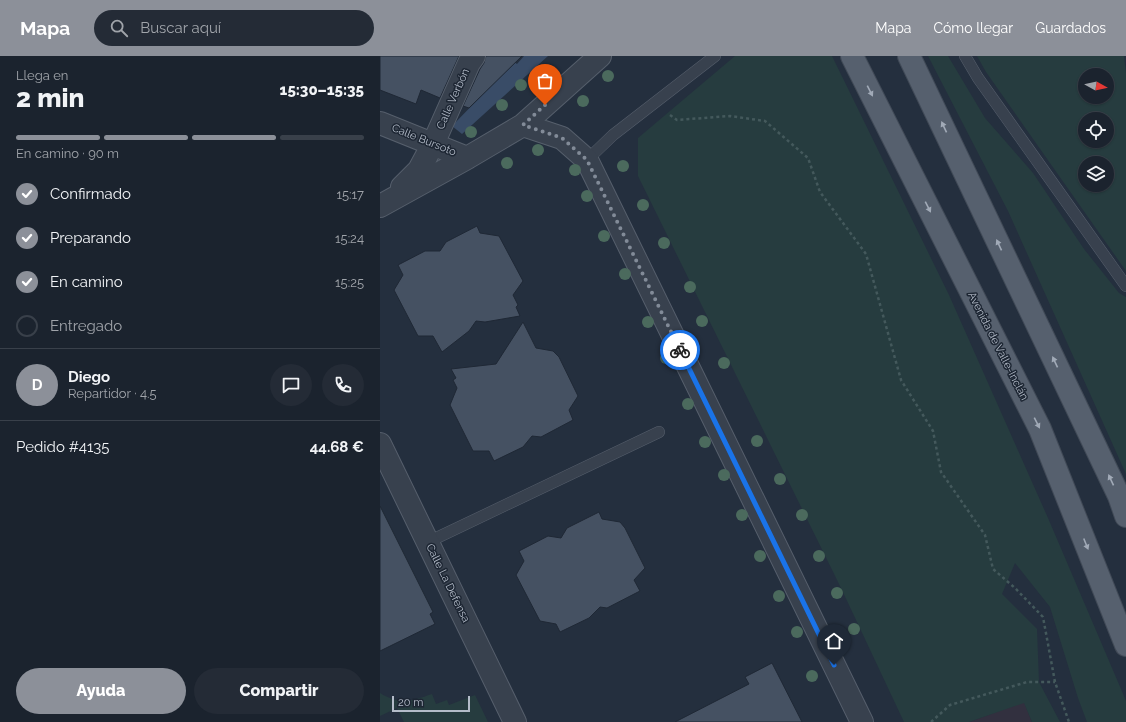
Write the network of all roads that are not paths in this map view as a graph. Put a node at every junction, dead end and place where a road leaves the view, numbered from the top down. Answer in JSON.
{"nodes":[{"id":1,"x":474,"y":56,"type":"edge"},
{"id":2,"x":600,"y":56,"type":"edge"},
{"id":3,"x":715,"y":56,"type":"edge"},
{"id":4,"x":852,"y":56,"type":"edge"},
{"id":5,"x":910,"y":56,"type":"edge"},
{"id":6,"x":965,"y":56,"type":"edge"},
{"id":7,"x":380,"y":123,"type":"edge"},
{"id":8,"x":523,"y":125,"type":"junction"},
{"id":9,"x":433,"y":144,"type":"junction"},
{"id":10,"x":468,"y":158,"type":"junction"},
{"id":11,"x":587,"y":160,"type":"junction"},
{"id":12,"x":384,"y":203,"type":"edge"},
{"id":13,"x":1126,"y":286,"type":"edge"},
{"id":14,"x":660,"y":432,"type":"dead end"},
{"id":15,"x":380,"y":444,"type":"edge"},
{"id":16,"x":1126,"y":516,"type":"edge"},
{"id":17,"x":428,"y":542,"type":"junction"},
{"id":18,"x":1126,"y":645,"type":"edge"},
{"id":19,"x":515,"y":722,"type":"edge"},
{"id":20,"x":862,"y":722,"type":"edge"}],
"edges":[{"from":1,"to":9,"type":"street","name":"Calle Verbón"},
{"from":2,"to":8,"type":"street"},
{"from":3,"to":11,"type":"lane"},
{"from":4,"to":18,"type":"main road","name":"Avenida de Valle-Inclán","one_way":true},
{"from":16,"to":5,"type":"main road","one_way":true},
{"from":6,"to":13,"type":"lane"},
{"from":7,"to":9,"type":"street","name":"Calle Bursoto"},
{"from":8,"to":10,"type":"street"},
{"from":8,"to":11,"type":"street"},
{"from":9,"to":10,"type":"street","name":"Calle Bursoto"},
{"from":9,"to":12,"type":"street","name":"Calle Verbón"},
{"from":10,"to":12,"type":"street"},
{"from":11,"to":20,"type":"street"},
{"from":14,"to":17,"type":"lane"},
{"from":15,"to":17,"type":"street","name":"Calle La Defensa"},
{"from":17,"to":19,"type":"street","name":"Calle La Defensa"}]}
